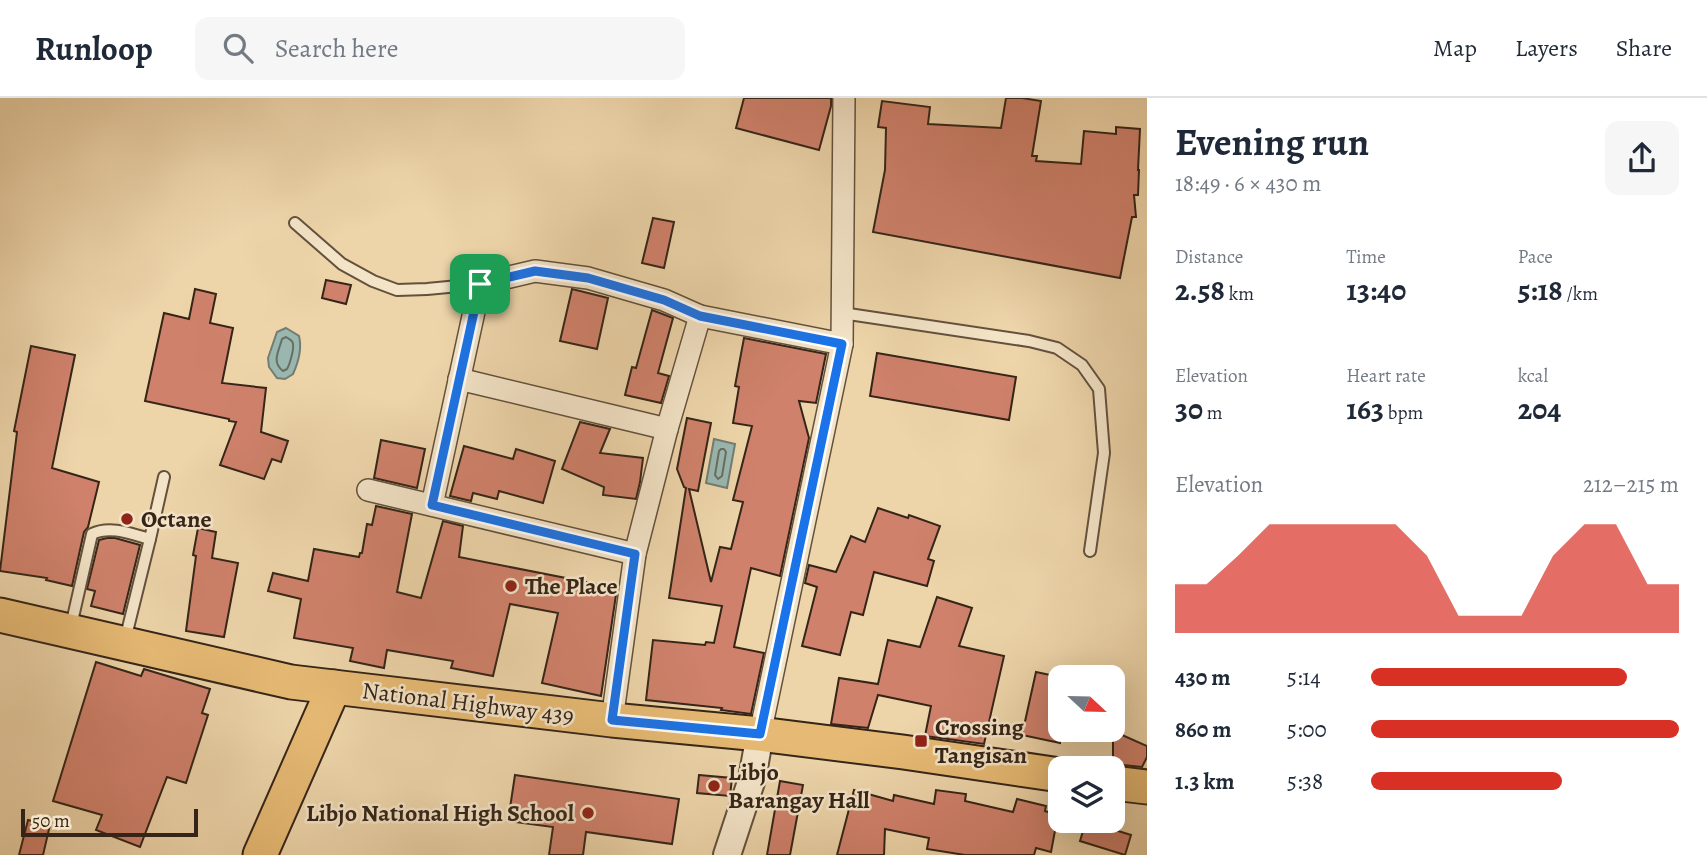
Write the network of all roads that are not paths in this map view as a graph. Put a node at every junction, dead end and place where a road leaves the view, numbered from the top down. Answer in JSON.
{"nodes":[{"id":1,"x":844,"y":98,"type":"edge"},
{"id":2,"x":295,"y":223,"type":"dead end"},
{"id":3,"x":480,"y":284,"type":"junction"},
{"id":4,"x":842,"y":313,"type":"junction"},
{"id":5,"x":700,"y":316,"type":"junction"},
{"id":6,"x":842,"y":344,"type":"junction"},
{"id":7,"x":459,"y":379,"type":"junction"},
{"id":8,"x":667,"y":429,"type":"junction"},
{"id":9,"x":163,"y":477,"type":"dead end"},
{"id":10,"x":368,"y":490,"type":"dead end"},
{"id":11,"x":432,"y":505,"type":"junction"},
{"id":12,"x":150,"y":538,"type":"junction"},
{"id":13,"x":1090,"y":551,"type":"dead end"},
{"id":14,"x":635,"y":554,"type":"junction"},
{"id":15,"x":0,"y":615,"type":"edge"},
{"id":16,"x":69,"y":631,"type":"junction"},
{"id":17,"x":124,"y":643,"type":"junction"},
{"id":18,"x":334,"y":687,"type":"junction"},
{"id":19,"x":612,"y":720,"type":"junction"},
{"id":20,"x":760,"y":734,"type":"junction"},
{"id":21,"x":1048,"y":773,"type":"edge"},
{"id":22,"x":1125,"y":785,"type":"edge"},
{"id":23,"x":1147,"y":788,"type":"edge"},
{"id":24,"x":260,"y":855,"type":"edge"},
{"id":25,"x":727,"y":855,"type":"edge"}],
"edges":[{"from":1,"to":4,"type":"street"},
{"from":2,"to":3,"type":"lane"},
{"from":3,"to":5,"type":"street"},
{"from":3,"to":7,"type":"street"},
{"from":4,"to":6,"type":"street"},
{"from":4,"to":13,"type":"lane"},
{"from":5,"to":6,"type":"street"},
{"from":5,"to":8,"type":"street"},
{"from":6,"to":20,"type":"street"},
{"from":7,"to":8,"type":"street"},
{"from":7,"to":11,"type":"street"},
{"from":8,"to":14,"type":"street"},
{"from":9,"to":12,"type":"lane"},
{"from":10,"to":11,"type":"street"},
{"from":11,"to":14,"type":"street"},
{"from":12,"to":16,"type":"lane"},
{"from":12,"to":17,"type":"lane"},
{"from":14,"to":19,"type":"street"},
{"from":15,"to":16,"type":"main road","name":"National Highway 439"},
{"from":16,"to":17,"type":"main road","name":"National Highway 439"},
{"from":17,"to":18,"type":"main road","name":"National Highway 439"},
{"from":18,"to":19,"type":"main road","name":"National Highway 439"},
{"from":18,"to":24,"type":"main road"},
{"from":19,"to":20,"type":"main road","name":"National Highway 439"},
{"from":20,"to":21,"type":"main road","name":"National Highway 439"},
{"from":20,"to":25,"type":"street"},
{"from":22,"to":23,"type":"main road"}]}
